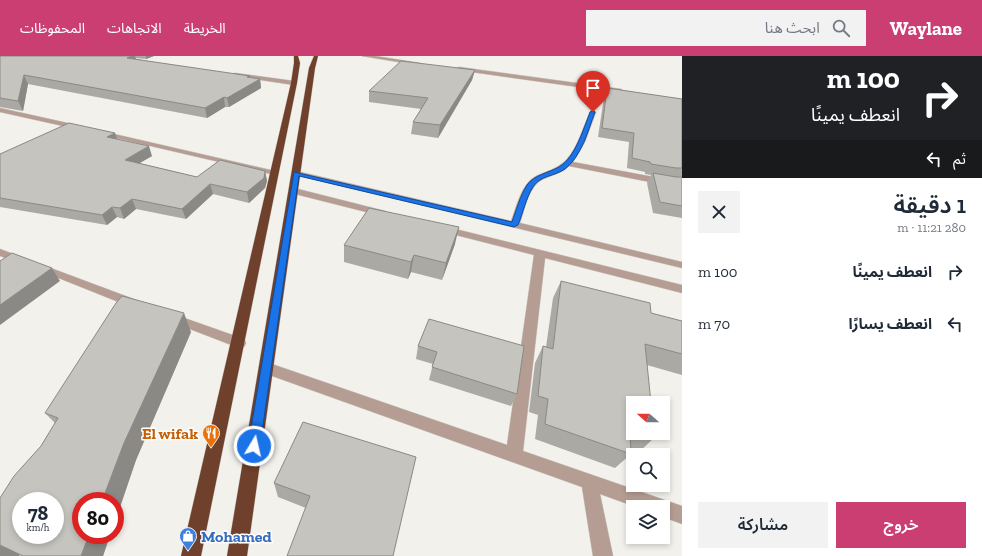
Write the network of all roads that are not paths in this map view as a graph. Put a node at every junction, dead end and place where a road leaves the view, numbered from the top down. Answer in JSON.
{"nodes":[{"id":1,"x":296,"y":56,"type":"edge"},
{"id":2,"x":316,"y":56,"type":"edge"},
{"id":3,"x":364,"y":56,"type":"edge"},
{"id":4,"x":426,"y":64,"type":"edge"},
{"id":5,"x":449,"y":68,"type":"edge"},
{"id":6,"x":225,"y":73,"type":"edge"},
{"id":7,"x":294,"y":83,"type":"junction"},
{"id":8,"x":628,"y":92,"type":"edge"},
{"id":9,"x":0,"y":110,"type":"edge"},
{"id":10,"x":593,"y":112,"type":"dead end"},
{"id":11,"x":567,"y":163,"type":"junction"},
{"id":12,"x":275,"y":173,"type":"junction"},
{"id":13,"x":296,"y":173,"type":"junction"},
{"id":14,"x":682,"y":182,"type":"edge"},
{"id":15,"x":294,"y":191,"type":"junction"},
{"id":16,"x":394,"y":216,"type":"edge"},
{"id":17,"x":514,"y":225,"type":"junction"},
{"id":18,"x":432,"y":226,"type":"edge"},
{"id":19,"x":0,"y":252,"type":"edge"},
{"id":20,"x":540,"y":253,"type":"junction"},
{"id":21,"x":682,"y":265,"type":"edge"},
{"id":22,"x":682,"y":289,"type":"edge"},
{"id":23,"x":143,"y":307,"type":"edge"},
{"id":24,"x":165,"y":315,"type":"edge"},
{"id":25,"x":239,"y":344,"type":"junction"},
{"id":26,"x":266,"y":368,"type":"junction"},
{"id":27,"x":514,"y":455,"type":"junction"},
{"id":28,"x":589,"y":481,"type":"junction"},
{"id":29,"x":642,"y":500,"type":"edge"},
{"id":30,"x":670,"y":510,"type":"edge"},
{"id":31,"x":682,"y":515,"type":"edge"},
{"id":32,"x":191,"y":556,"type":"edge"},
{"id":33,"x":237,"y":556,"type":"edge"},
{"id":34,"x":603,"y":556,"type":"edge"}],
"edges":[{"from":1,"to":7,"type":"highway"},
{"from":2,"to":13,"type":"highway"},
{"from":3,"to":4,"type":"street"},
{"from":5,"to":8,"type":"street"},
{"from":6,"to":7,"type":"street"},
{"from":7,"to":12,"type":"highway"},
{"from":9,"to":12,"type":"street"},
{"from":10,"to":11,"type":"street"},
{"from":11,"to":14,"type":"street"},
{"from":11,"to":17,"type":"street"},
{"from":12,"to":25,"type":"highway"},
{"from":13,"to":15,"type":"highway"},
{"from":13,"to":17,"type":"street"},
{"from":15,"to":16,"type":"street"},
{"from":15,"to":26,"type":"highway"},
{"from":17,"to":21,"type":"street"},
{"from":18,"to":20,"type":"street"},
{"from":19,"to":23,"type":"street"},
{"from":20,"to":22,"type":"street"},
{"from":20,"to":27,"type":"street"},
{"from":24,"to":25,"type":"street"},
{"from":25,"to":32,"type":"highway"},
{"from":26,"to":27,"type":"street"},
{"from":26,"to":33,"type":"highway"},
{"from":27,"to":28,"type":"street"},
{"from":28,"to":29,"type":"street"},
{"from":28,"to":34,"type":"street"},
{"from":30,"to":31,"type":"street"}]}
